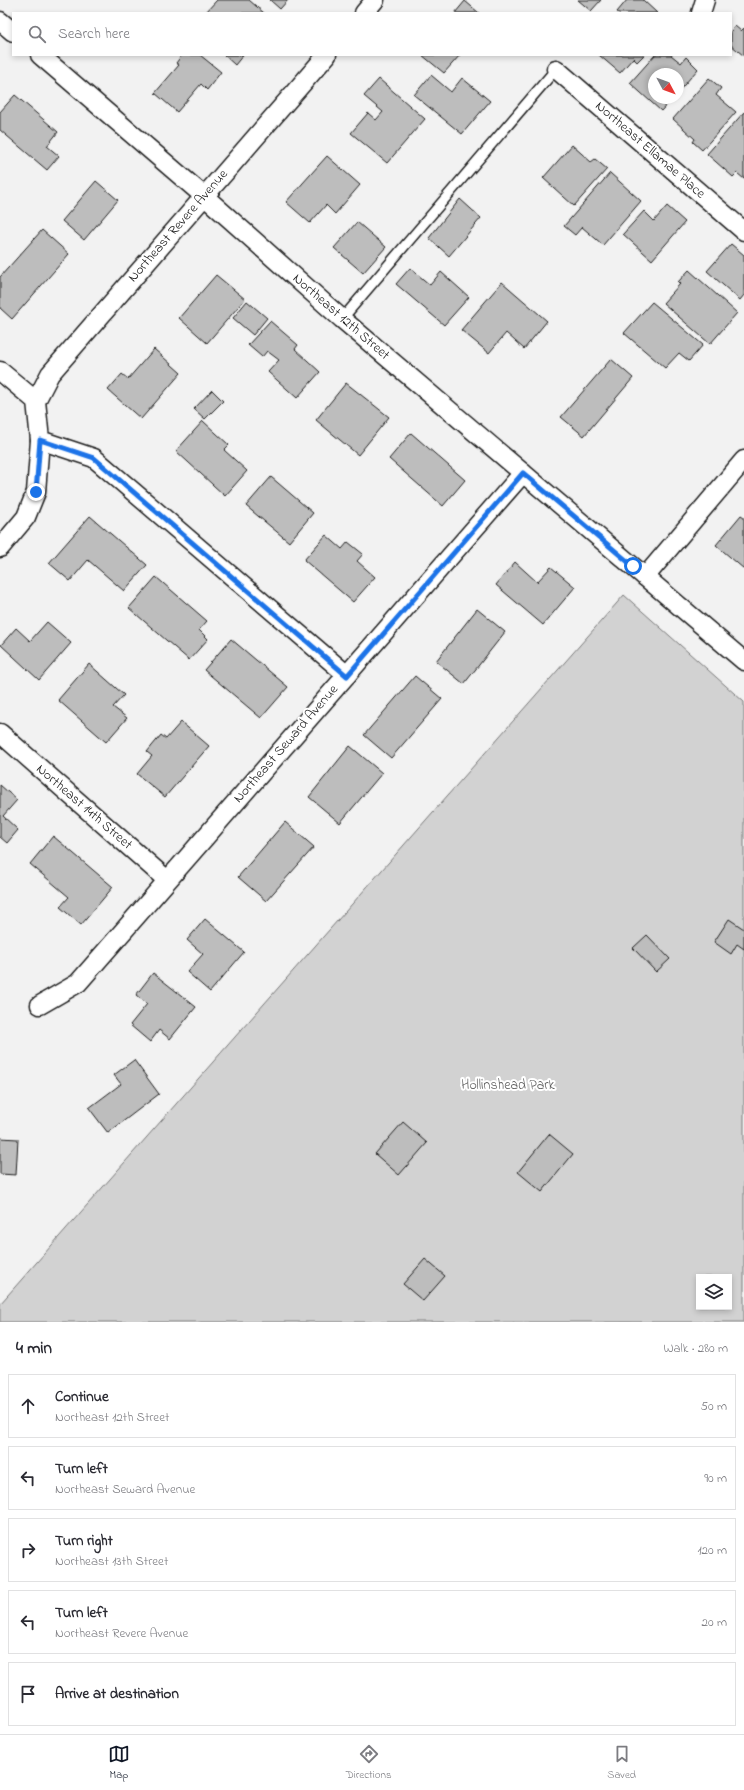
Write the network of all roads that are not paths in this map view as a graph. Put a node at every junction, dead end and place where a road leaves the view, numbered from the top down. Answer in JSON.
{"nodes":[{"id":1,"x":375,"y":0,"type":"edge"},
{"id":2,"x":705,"y":0,"type":"edge"},
{"id":3,"x":365,"y":12,"type":"edge"},
{"id":4,"x":701,"y":12,"type":"edge"},
{"id":5,"x":0,"y":21,"type":"edge"},
{"id":6,"x":12,"y":31,"type":"edge"},
{"id":7,"x":41,"y":56,"type":"edge"},
{"id":8,"x":326,"y":56,"type":"edge"},
{"id":9,"x":556,"y":69,"type":"joint"},
{"id":10,"x":204,"y":196,"type":"junction"},
{"id":11,"x":744,"y":231,"type":"edge"},
{"id":12,"x":342,"y":319,"type":"junction"},
{"id":13,"x":0,"y":371,"type":"edge"},
{"id":14,"x":36,"y":401,"type":"junction"},
{"id":15,"x":40,"y":440,"type":"junction"},
{"id":16,"x":744,"y":460,"type":"edge"},
{"id":17,"x":523,"y":473,"type":"junction"},
{"id":18,"x":0,"y":548,"type":"edge"},
{"id":19,"x":645,"y":577,"type":"junction"},
{"id":20,"x":744,"y":661,"type":"edge"},
{"id":21,"x":347,"y":676,"type":"junction"},
{"id":22,"x":0,"y":734,"type":"edge"},
{"id":23,"x":167,"y":880,"type":"junction"},
{"id":24,"x":40,"y":1005,"type":"dead end"}],
"edges":[{"from":1,"to":3,"type":"street"},
{"from":2,"to":4,"type":"street"},
{"from":5,"to":6,"type":"street"},
{"from":7,"to":10,"type":"street","name":"Northeast 12th Street"},
{"from":8,"to":10,"type":"street","name":"Northeast Revere Avenue"},
{"from":9,"to":11,"type":"street","name":"Northeast Ellamae Place"},
{"from":9,"to":12,"type":"lane"},
{"from":10,"to":12,"type":"street","name":"Northeast 12th Street"},
{"from":10,"to":14,"type":"street","name":"Northeast Revere Avenue"},
{"from":12,"to":17,"type":"street","name":"Northeast 12th Street"},
{"from":13,"to":14,"type":"street"},
{"from":14,"to":15,"type":"street"},
{"from":15,"to":18,"type":"street"},
{"from":15,"to":21,"type":"street"},
{"from":16,"to":19,"type":"street"},
{"from":17,"to":19,"type":"street","name":"Northeast 12th Street"},
{"from":17,"to":21,"type":"street","name":"Northeast Seward Avenue"},
{"from":19,"to":20,"type":"street","name":"Northeast 12th Street"},
{"from":21,"to":23,"type":"street","name":"Northeast Seward Avenue"},
{"from":22,"to":23,"type":"street","name":"Northeast 14th Street"},
{"from":23,"to":24,"type":"street","name":"Northeast Seward Avenue"}]}
